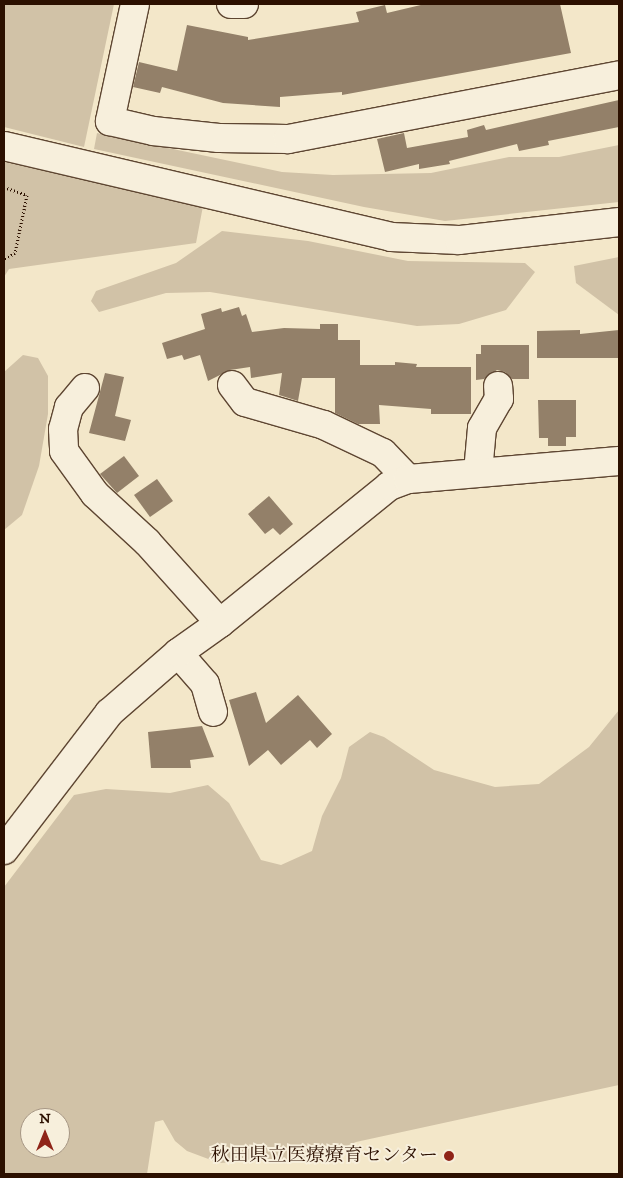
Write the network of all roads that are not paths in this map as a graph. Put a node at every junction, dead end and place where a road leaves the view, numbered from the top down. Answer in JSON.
{"nodes":[{"id":1,"x":135,"y":4,"type":"edge"},
{"id":2,"x":231,"y":4,"type":"edge"},
{"id":3,"x":244,"y":4,"type":"edge"},
{"id":4,"x":619,"y":75,"type":"edge"},
{"id":5,"x":4,"y":146,"type":"edge"},
{"id":6,"x":619,"y":222,"type":"edge"},
{"id":7,"x":232,"y":385,"type":"dead end"},
{"id":8,"x":498,"y":386,"type":"dead end"},
{"id":9,"x":84,"y":388,"type":"dead end"},
{"id":10,"x":619,"y":461,"type":"edge"},
{"id":11,"x":478,"y":472,"type":"junction"},
{"id":12,"x":408,"y":479,"type":"junction"},
{"id":13,"x":220,"y":623,"type":"junction"},
{"id":14,"x":178,"y":653,"type":"junction"},
{"id":15,"x":213,"y":712,"type":"dead end"},
{"id":16,"x":4,"y":850,"type":"edge"}],
"edges":[{"from":1,"to":4,"type":"street"},
{"from":2,"to":3,"type":"street"},
{"from":5,"to":6,"type":"street"},
{"from":7,"to":12,"type":"street"},
{"from":8,"to":11,"type":"street"},
{"from":9,"to":13,"type":"street"},
{"from":10,"to":11,"type":"street"},
{"from":11,"to":12,"type":"street"},
{"from":12,"to":13,"type":"street"},
{"from":13,"to":14,"type":"street"},
{"from":14,"to":15,"type":"street"},
{"from":14,"to":16,"type":"street"}]}
